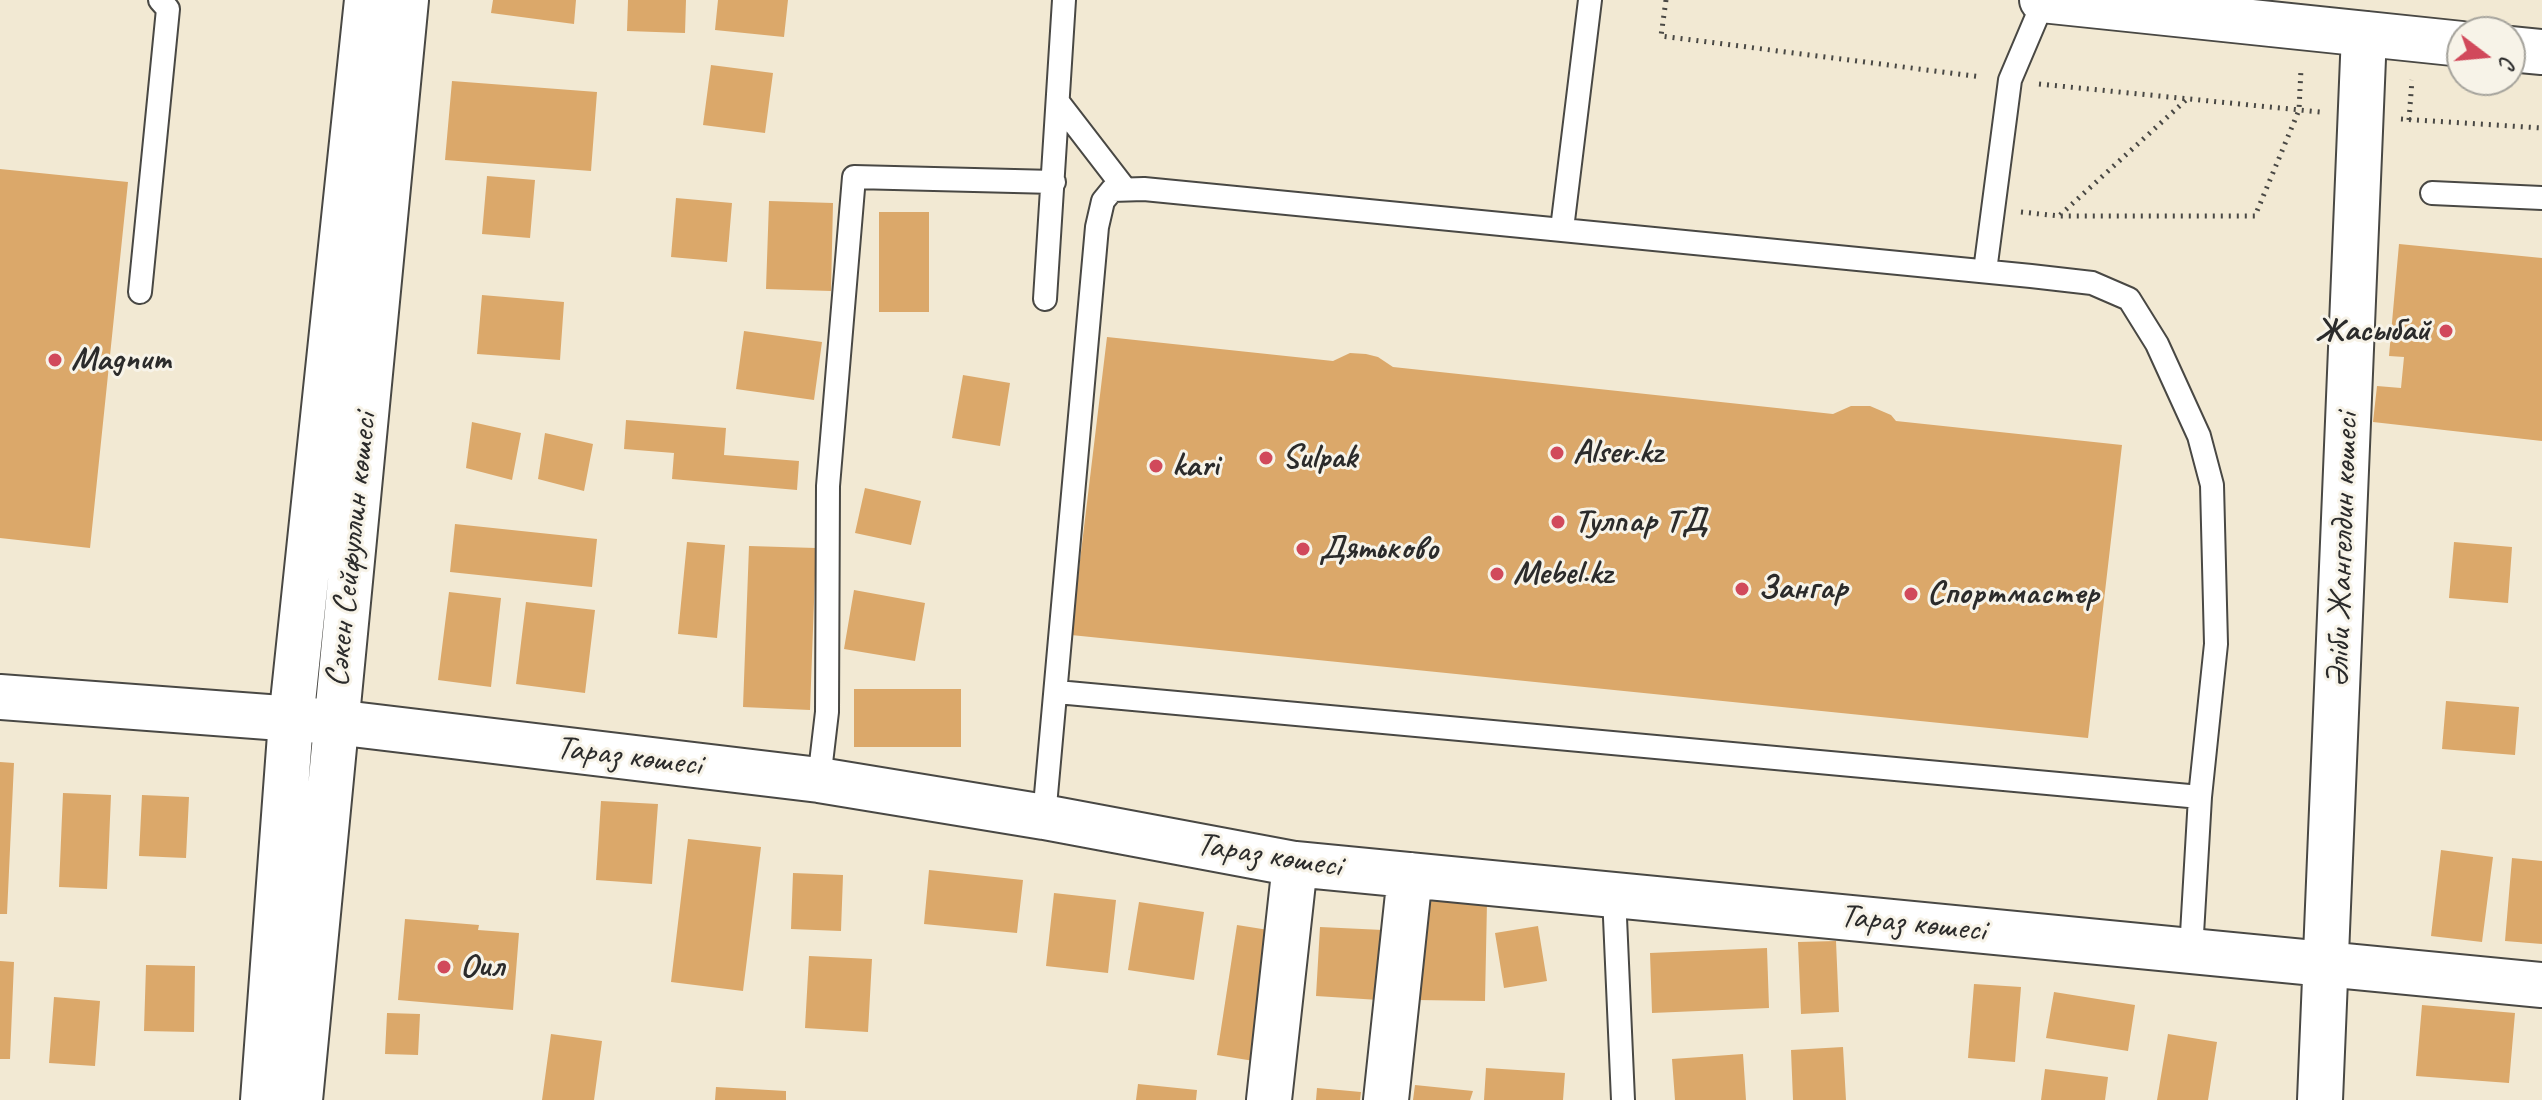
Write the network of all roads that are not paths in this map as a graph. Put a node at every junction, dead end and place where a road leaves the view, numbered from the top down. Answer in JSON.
{"nodes":[{"id":1,"x":160,"y":0,"type":"edge"},
{"id":2,"x":367,"y":0,"type":"edge"},
{"id":3,"x":406,"y":0,"type":"edge"},
{"id":4,"x":1064,"y":0,"type":"edge"},
{"id":5,"x":1590,"y":0,"type":"edge"},
{"id":6,"x":2043,"y":0,"type":"edge"},
{"id":7,"x":2364,"y":17,"type":"edge"},
{"id":8,"x":2446,"y":40,"type":"edge"},
{"id":9,"x":1058,"y":102,"type":"junction"},
{"id":10,"x":1054,"y":182,"type":"junction"},
{"id":11,"x":1125,"y":189,"type":"junction"},
{"id":12,"x":2432,"y":193,"type":"dead end"},
{"id":13,"x":2542,"y":198,"type":"edge"},
{"id":14,"x":1562,"y":229,"type":"junction"},
{"id":15,"x":1985,"y":271,"type":"junction"},
{"id":16,"x":140,"y":292,"type":"dead end"},
{"id":17,"x":1045,"y":299,"type":"dead end"},
{"id":18,"x":1057,"y":692,"type":"junction"},
{"id":19,"x":0,"y":697,"type":"edge"},
{"id":20,"x":291,"y":721,"type":"junction"},
{"id":21,"x":335,"y":722,"type":"junction"},
{"id":22,"x":819,"y":780,"type":"junction"},
{"id":23,"x":2200,"y":797,"type":"junction"},
{"id":24,"x":1044,"y":817,"type":"junction"},
{"id":25,"x":1295,"y":864,"type":"junction"},
{"id":26,"x":1410,"y":875,"type":"junction"},
{"id":27,"x":1614,"y":895,"type":"junction"},
{"id":28,"x":2191,"y":951,"type":"junction"},
{"id":29,"x":2327,"y":964,"type":"junction"},
{"id":30,"x":2542,"y":985,"type":"edge"},
{"id":31,"x":263,"y":1100,"type":"edge"},
{"id":32,"x":300,"y":1100,"type":"edge"},
{"id":33,"x":1269,"y":1100,"type":"edge"},
{"id":34,"x":1386,"y":1100,"type":"edge"},
{"id":35,"x":1623,"y":1100,"type":"edge"},
{"id":36,"x":2320,"y":1100,"type":"edge"}],
"edges":[{"from":1,"to":16,"type":"lane"},
{"from":2,"to":20,"type":"street","name":"Сәкен Сейфуллин көшесі"},
{"from":3,"to":21,"type":"street","name":"Сәкен Сейфуллин көшесі"},
{"from":4,"to":9,"type":"lane"},
{"from":5,"to":14,"type":"lane"},
{"from":6,"to":7,"type":"street"},
{"from":6,"to":15,"type":"lane"},
{"from":7,"to":8,"type":"street"},
{"from":7,"to":29,"type":"street","name":"Әліби Жангелдин көшесі"},
{"from":9,"to":10,"type":"lane"},
{"from":9,"to":11,"type":"lane"},
{"from":10,"to":17,"type":"lane"},
{"from":10,"to":22,"type":"lane"},
{"from":11,"to":14,"type":"lane"},
{"from":11,"to":18,"type":"lane"},
{"from":12,"to":13,"type":"lane"},
{"from":14,"to":15,"type":"lane"},
{"from":15,"to":23,"type":"lane"},
{"from":18,"to":23,"type":"lane"},
{"from":18,"to":24,"type":"lane"},
{"from":19,"to":20,"type":"street","name":"Тараз көшесі"},
{"from":20,"to":21,"type":"street","name":"Тараз көшесі"},
{"from":20,"to":31,"type":"street","name":"Сәкен Сейфуллин көшесі"},
{"from":21,"to":22,"type":"street","name":"Тараз көшесі"},
{"from":21,"to":32,"type":"street","name":"Сәкен Сейфуллин көшесі"},
{"from":22,"to":24,"type":"street","name":"Тараз көшесі"},
{"from":23,"to":28,"type":"lane"},
{"from":24,"to":25,"type":"street","name":"Тараз көшесі"},
{"from":25,"to":26,"type":"street","name":"Тараз көшесі"},
{"from":25,"to":33,"type":"street"},
{"from":26,"to":27,"type":"street","name":"Тараз көшесі"},
{"from":26,"to":34,"type":"street"},
{"from":27,"to":28,"type":"street","name":"Тараз көшесі"},
{"from":27,"to":35,"type":"lane"},
{"from":28,"to":29,"type":"street","name":"Тараз көшесі"},
{"from":29,"to":30,"type":"street","name":"Тараз көшесі"},
{"from":29,"to":36,"type":"street","name":"Әліби Жангелдин көшесі"}]}
